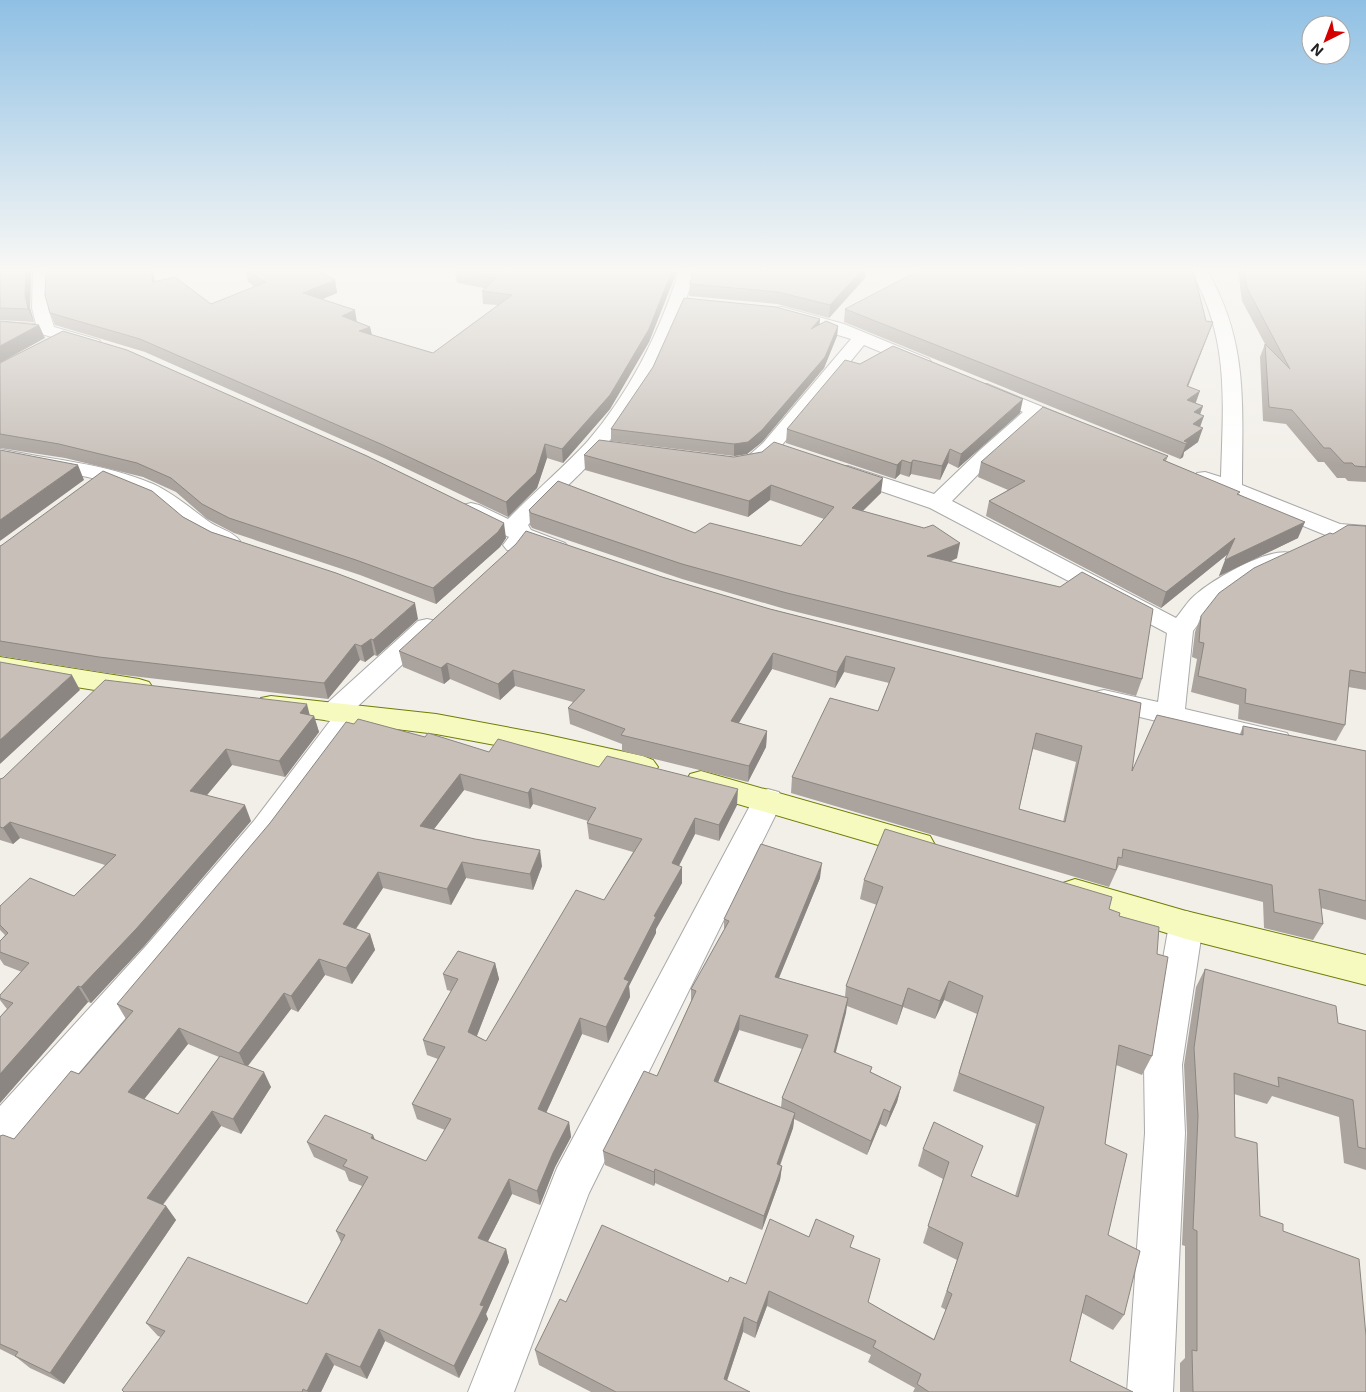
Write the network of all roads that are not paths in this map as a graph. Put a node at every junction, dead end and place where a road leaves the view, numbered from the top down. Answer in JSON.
{"nodes":[{"id":1,"x":42,"y":336,"type":"edge"},
{"id":2,"x":665,"y":336,"type":"edge"},
{"id":3,"x":859,"y":336,"type":"edge"},
{"id":4,"x":1225,"y":336,"type":"edge"},
{"id":5,"x":862,"y":337,"type":"junction"},
{"id":6,"x":51,"y":338,"type":"joint"},
{"id":7,"x":111,"y":350,"type":"edge"},
{"id":8,"x":935,"y":368,"type":"edge"},
{"id":9,"x":972,"y":384,"type":"edge"},
{"id":10,"x":1036,"y":411,"type":"junction"},
{"id":11,"x":1089,"y":432,"type":"edge"},
{"id":12,"x":0,"y":455,"type":"edge"},
{"id":13,"x":724,"y":463,"type":"edge"},
{"id":14,"x":832,"y":467,"type":"edge"},
{"id":15,"x":1187,"y":471,"type":"edge"},
{"id":16,"x":106,"y":476,"type":"junction"},
{"id":17,"x":1231,"y":489,"type":"junction"},
{"id":18,"x":83,"y":493,"type":"edge"},
{"id":19,"x":454,"y":502,"type":"edge"},
{"id":20,"x":938,"y":503,"type":"junction"},
{"id":21,"x":1336,"y":531,"type":"junction"},
{"id":22,"x":1366,"y":533,"type":"edge"},
{"id":23,"x":522,"y":535,"type":"junction"},
{"id":24,"x":252,"y":549,"type":"edge"},
{"id":25,"x":582,"y":557,"type":"edge"},
{"id":26,"x":502,"y":559,"type":"edge"},
{"id":27,"x":435,"y":612,"type":"dead end"},
{"id":28,"x":1180,"y":630,"type":"junction"},
{"id":29,"x":0,"y":666,"type":"edge"},
{"id":30,"x":106,"y":684,"type":"junction"},
{"id":31,"x":166,"y":691,"type":"edge"},
{"id":32,"x":1084,"y":694,"type":"edge"},
{"id":33,"x":245,"y":701,"type":"edge"},
{"id":34,"x":85,"y":704,"type":"edge"},
{"id":35,"x":342,"y":713,"type":"junction"},
{"id":36,"x":1170,"y":716,"type":"junction"},
{"id":37,"x":1302,"y":746,"type":"edge"},
{"id":38,"x":768,"y":800,"type":"junction"},
{"id":39,"x":948,"y":854,"type":"edge"},
{"id":40,"x":1053,"y":886,"type":"edge"},
{"id":41,"x":1186,"y":926,"type":"junction"},
{"id":42,"x":1366,"y":970,"type":"edge"},
{"id":43,"x":0,"y":1135,"type":"edge"},
{"id":44,"x":491,"y":1392,"type":"edge"},
{"id":45,"x":1150,"y":1392,"type":"edge"}],
"edges":[{"from":1,"to":6,"type":"street"},
{"from":2,"to":23,"type":"street"},
{"from":3,"to":5,"type":"street"},
{"from":4,"to":17,"type":"street"},
{"from":5,"to":8,"type":"street"},
{"from":5,"to":13,"type":"street"},
{"from":6,"to":7,"type":"street"},
{"from":9,"to":10,"type":"street"},
{"from":10,"to":11,"type":"street"},
{"from":10,"to":20,"type":"street"},
{"from":12,"to":16,"type":"street"},
{"from":14,"to":20,"type":"street"},
{"from":15,"to":17,"type":"street"},
{"from":16,"to":18,"type":"street"},
{"from":16,"to":24,"type":"street"},
{"from":17,"to":21,"type":"street"},
{"from":19,"to":23,"type":"street"},
{"from":20,"to":28,"type":"street"},
{"from":21,"to":22,"type":"street"},
{"from":21,"to":28,"type":"street"},
{"from":23,"to":25,"type":"street"},
{"from":23,"to":26,"type":"street"},
{"from":27,"to":35,"type":"street"},
{"from":28,"to":36,"type":"street"},
{"from":29,"to":30,"type":"street"},
{"from":30,"to":31,"type":"street"},
{"from":30,"to":34,"type":"street"},
{"from":32,"to":36,"type":"street"},
{"from":33,"to":35,"type":"street"},
{"from":35,"to":38,"type":"street"},
{"from":35,"to":43,"type":"street"},
{"from":36,"to":37,"type":"street"},
{"from":38,"to":39,"type":"street"},
{"from":38,"to":44,"type":"street"},
{"from":40,"to":41,"type":"street"},
{"from":41,"to":42,"type":"street"},
{"from":41,"to":45,"type":"street"}]}
